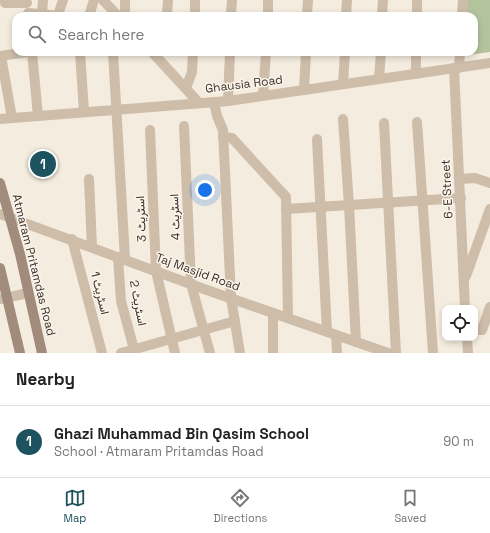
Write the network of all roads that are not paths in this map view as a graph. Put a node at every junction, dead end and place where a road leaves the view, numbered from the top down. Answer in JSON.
{"nodes":[{"id":1,"x":5,"y":0,"type":"edge"},
{"id":2,"x":43,"y":0,"type":"edge"},
{"id":3,"x":63,"y":0,"type":"edge"},
{"id":4,"x":94,"y":0,"type":"edge"},
{"id":5,"x":103,"y":0,"type":"edge"},
{"id":6,"x":125,"y":0,"type":"edge"},
{"id":7,"x":168,"y":0,"type":"edge"},
{"id":8,"x":196,"y":0,"type":"edge"},
{"id":9,"x":232,"y":0,"type":"edge"},
{"id":10,"x":268,"y":0,"type":"edge"},
{"id":11,"x":308,"y":0,"type":"edge"},
{"id":12,"x":347,"y":0,"type":"edge"},
{"id":13,"x":383,"y":0,"type":"edge"},
{"id":14,"x":417,"y":0,"type":"edge"},
{"id":15,"x":463,"y":0,"type":"edge"},
{"id":16,"x":27,"y":1,"type":"edge"},
{"id":17,"x":28,"y":12,"type":"edge"},
{"id":18,"x":42,"y":12,"type":"edge"},
{"id":19,"x":60,"y":12,"type":"edge"},
{"id":20,"x":90,"y":12,"type":"edge"},
{"id":21,"x":114,"y":12,"type":"edge"},
{"id":22,"x":125,"y":12,"type":"edge"},
{"id":23,"x":167,"y":12,"type":"edge"},
{"id":24,"x":195,"y":12,"type":"edge"},
{"id":25,"x":232,"y":12,"type":"edge"},
{"id":26,"x":268,"y":12,"type":"edge"},
{"id":27,"x":307,"y":12,"type":"edge"},
{"id":28,"x":346,"y":12,"type":"edge"},
{"id":29,"x":382,"y":12,"type":"edge"},
{"id":30,"x":417,"y":12,"type":"edge"},
{"id":31,"x":462,"y":12,"type":"edge"},
{"id":32,"x":12,"y":54,"type":"edge"},
{"id":33,"x":0,"y":56,"type":"edge"},
{"id":34,"x":32,"y":56,"type":"edge"},
{"id":35,"x":80,"y":56,"type":"edge"},
{"id":36,"x":113,"y":56,"type":"edge"},
{"id":37,"x":159,"y":56,"type":"edge"},
{"id":38,"x":193,"y":56,"type":"edge"},
{"id":39,"x":230,"y":56,"type":"edge"},
{"id":40,"x":266,"y":56,"type":"edge"},
{"id":41,"x":306,"y":56,"type":"edge"},
{"id":42,"x":345,"y":56,"type":"edge"},
{"id":43,"x":380,"y":56,"type":"edge"},
{"id":44,"x":416,"y":56,"type":"edge"},
{"id":45,"x":459,"y":56,"type":"edge"},
{"id":46,"x":490,"y":63,"type":"edge"},
{"id":47,"x":457,"y":68,"type":"junction"},
{"id":48,"x":416,"y":74,"type":"junction"},
{"id":49,"x":379,"y":79,"type":"junction"},
{"id":50,"x":343,"y":84,"type":"junction"},
{"id":51,"x":186,"y":88,"type":"junction"},
{"id":52,"x":304,"y":90,"type":"junction"},
{"id":53,"x":264,"y":96,"type":"junction"},
{"id":54,"x":228,"y":101,"type":"junction"},
{"id":55,"x":214,"y":102,"type":"junction"},
{"id":56,"x":200,"y":103,"type":"junction"},
{"id":57,"x":116,"y":110,"type":"junction"},
{"id":58,"x":84,"y":112,"type":"junction"},
{"id":59,"x":38,"y":116,"type":"junction"},
{"id":60,"x":0,"y":118,"type":"edge"},
{"id":61,"x":12,"y":118,"type":"junction"},
{"id":62,"x":343,"y":119,"type":"dead end"},
{"id":63,"x":418,"y":122,"type":"dead end"},
{"id":64,"x":384,"y":123,"type":"dead end"},
{"id":65,"x":184,"y":126,"type":"dead end"},
{"id":66,"x":150,"y":130,"type":"dead end"},
{"id":67,"x":223,"y":137,"type":"junction"},
{"id":68,"x":317,"y":139,"type":"dead end"},
{"id":69,"x":88,"y":179,"type":"dead end"},
{"id":70,"x":460,"y":179,"type":"junction"},
{"id":71,"x":490,"y":182,"type":"edge"},
{"id":72,"x":0,"y":183,"type":"edge"},
{"id":73,"x":2,"y":195,"type":"edge"},
{"id":74,"x":461,"y":198,"type":"junction"},
{"id":75,"x":422,"y":201,"type":"junction"},
{"id":76,"x":388,"y":203,"type":"junction"},
{"id":77,"x":350,"y":205,"type":"junction"},
{"id":78,"x":320,"y":207,"type":"junction"},
{"id":79,"x":286,"y":209,"type":"junction"},
{"id":80,"x":490,"y":209,"type":"edge"},
{"id":81,"x":5,"y":215,"type":"edge"},
{"id":82,"x":72,"y":240,"type":"junction"},
{"id":83,"x":92,"y":247,"type":"junction"},
{"id":84,"x":122,"y":258,"type":"junction"},
{"id":85,"x":0,"y":268,"type":"edge"},
{"id":86,"x":156,"y":271,"type":"junction"},
{"id":87,"x":464,"y":281,"type":"junction"},
{"id":88,"x":191,"y":284,"type":"junction"},
{"id":89,"x":28,"y":293,"type":"junction"},
{"id":90,"x":3,"y":298,"type":"edge"},
{"id":91,"x":231,"y":298,"type":"junction"},
{"id":92,"x":466,"y":305,"type":"edge"},
{"id":93,"x":490,"y":307,"type":"edge"},
{"id":94,"x":273,"y":313,"type":"junction"},
{"id":95,"x":288,"y":318,"type":"junction"},
{"id":96,"x":235,"y":322,"type":"junction"},
{"id":97,"x":203,"y":329,"type":"junction"},
{"id":98,"x":478,"y":330,"type":"edge"},
{"id":99,"x":332,"y":333,"type":"junction"},
{"id":100,"x":172,"y":340,"type":"junction"},
{"id":101,"x":467,"y":341,"type":"edge"},
{"id":102,"x":356,"y":342,"type":"junction"},
{"id":103,"x":371,"y":350,"type":"edge"},
{"id":104,"x":135,"y":351,"type":"edge"},
{"id":105,"x":20,"y":353,"type":"edge"},
{"id":106,"x":42,"y":353,"type":"edge"},
{"id":107,"x":102,"y":353,"type":"edge"},
{"id":108,"x":120,"y":353,"type":"edge"},
{"id":109,"x":175,"y":353,"type":"edge"},
{"id":110,"x":210,"y":353,"type":"edge"},
{"id":111,"x":240,"y":353,"type":"edge"},
{"id":112,"x":273,"y":353,"type":"edge"},
{"id":113,"x":337,"y":353,"type":"edge"},
{"id":114,"x":388,"y":353,"type":"edge"},
{"id":115,"x":396,"y":353,"type":"edge"},
{"id":116,"x":433,"y":353,"type":"edge"},
{"id":117,"x":468,"y":353,"type":"edge"}],
"edges":[{"from":1,"to":16,"type":"street"},
{"from":2,"to":18,"type":"street"},
{"from":3,"to":19,"type":"street"},
{"from":4,"to":20,"type":"street"},
{"from":5,"to":21,"type":"street"},
{"from":6,"to":22,"type":"street"},
{"from":7,"to":23,"type":"street"},
{"from":8,"to":24,"type":"street"},
{"from":9,"to":25,"type":"street"},
{"from":10,"to":26,"type":"street"},
{"from":11,"to":27,"type":"street"},
{"from":12,"to":28,"type":"street"},
{"from":13,"to":29,"type":"street"},
{"from":14,"to":30,"type":"street"},
{"from":15,"to":31,"type":"street"},
{"from":16,"to":17,"type":"street"},
{"from":32,"to":33,"type":"street"},
{"from":33,"to":61,"type":"street"},
{"from":34,"to":59,"type":"street"},
{"from":35,"to":58,"type":"street"},
{"from":36,"to":57,"type":"street","name":"اسٹریٹ 2"},
{"from":37,"to":51,"type":"street"},
{"from":38,"to":51,"type":"street"},
{"from":39,"to":54,"type":"street"},
{"from":40,"to":53,"type":"street"},
{"from":41,"to":52,"type":"street"},
{"from":42,"to":50,"type":"street"},
{"from":43,"to":49,"type":"street"},
{"from":44,"to":48,"type":"street"},
{"from":45,"to":47,"type":"street","name":"6-E Street"},
{"from":46,"to":47,"type":"street","name":"Ghausia Road"},
{"from":47,"to":48,"type":"street","name":"Ghausia Road"},
{"from":47,"to":70,"type":"street","name":"6-E Street"},
{"from":48,"to":49,"type":"street","name":"Ghausia Road"},
{"from":49,"to":50,"type":"street","name":"Ghausia Road"},
{"from":50,"to":52,"type":"street","name":"Ghausia Road"},
{"from":51,"to":56,"type":"street"},
{"from":52,"to":53,"type":"street","name":"Ghausia Road"},
{"from":53,"to":54,"type":"street","name":"Ghausia Road"},
{"from":54,"to":55,"type":"street","name":"Ghausia Road"},
{"from":55,"to":56,"type":"street","name":"Ghausia Road"},
{"from":55,"to":67,"type":"street"},
{"from":56,"to":57,"type":"street","name":"Ghausia Road"},
{"from":57,"to":58,"type":"street","name":"Ghausia Road"},
{"from":57,"to":84,"type":"street","name":"اسٹریٹ 2"},
{"from":58,"to":59,"type":"street","name":"Ghausia Road"},
{"from":59,"to":61,"type":"street","name":"Ghausia Road"},
{"from":60,"to":61,"type":"street","name":"Ghausia Road"},
{"from":62,"to":77,"type":"street"},
{"from":63,"to":75,"type":"street"},
{"from":64,"to":76,"type":"street"},
{"from":65,"to":88,"type":"street","name":"اسٹریٹ 4"},
{"from":66,"to":86,"type":"street","name":"اسٹریٹ 3"},
{"from":67,"to":79,"type":"street"},
{"from":67,"to":91,"type":"street"},
{"from":68,"to":78,"type":"street"},
{"from":69,"to":83,"type":"street"},
{"from":70,"to":71,"type":"street"},
{"from":70,"to":74,"type":"street","name":"6-E Street"},
{"from":72,"to":73,"type":"main road","name":"Atmaram Pritamdas Road"},
{"from":73,"to":81,"type":"main road","name":"Atmaram Pritamdas Road"},
{"from":74,"to":75,"type":"street"},
{"from":74,"to":87,"type":"street","name":"6-E Street"},
{"from":75,"to":76,"type":"street"},
{"from":75,"to":116,"type":"street"},
{"from":76,"to":77,"type":"street"},
{"from":76,"to":115,"type":"street"},
{"from":77,"to":78,"type":"street"},
{"from":77,"to":102,"type":"street"},
{"from":78,"to":79,"type":"street"},
{"from":78,"to":99,"type":"street"},
{"from":79,"to":95,"type":"street"},
{"from":80,"to":87,"type":"street"},
{"from":81,"to":82,"type":"street","name":"Taj Masjid Road"},
{"from":81,"to":89,"type":"main road","name":"Atmaram Pritamdas Road"},
{"from":82,"to":83,"type":"street","name":"Taj Masjid Road"},
{"from":82,"to":107,"type":"street","name":"اسٹریٹ 1"},
{"from":83,"to":84,"type":"street","name":"Taj Masjid Road"},
{"from":84,"to":86,"type":"street","name":"Taj Masjid Road"},
{"from":84,"to":104,"type":"street","name":"اسٹریٹ 2"},
{"from":85,"to":90,"type":"main road"},
{"from":86,"to":88,"type":"street","name":"Taj Masjid Road"},
{"from":86,"to":100,"type":"street","name":"اسٹریٹ 3"},
{"from":87,"to":92,"type":"street","name":"6-E Street"},
{"from":88,"to":91,"type":"street","name":"Taj Masjid Road"},
{"from":88,"to":97,"type":"street","name":"اسٹریٹ 4"},
{"from":89,"to":90,"type":"street"},
{"from":89,"to":106,"type":"main road","name":"Atmaram Pritamdas Road"},
{"from":90,"to":105,"type":"main road"},
{"from":91,"to":94,"type":"street","name":"Taj Masjid Road"},
{"from":91,"to":96,"type":"street"},
{"from":93,"to":98,"type":"street"},
{"from":94,"to":95,"type":"street","name":"Taj Masjid Road"},
{"from":94,"to":112,"type":"street"},
{"from":95,"to":99,"type":"street","name":"Taj Masjid Road"},
{"from":96,"to":97,"type":"street"},
{"from":96,"to":111,"type":"street"},
{"from":97,"to":100,"type":"street"},
{"from":97,"to":110,"type":"street","name":"اسٹریٹ 4"},
{"from":99,"to":102,"type":"street","name":"Taj Masjid Road"},
{"from":99,"to":113,"type":"street"},
{"from":100,"to":104,"type":"street"},
{"from":100,"to":109,"type":"street","name":"اسٹریٹ 3"},
{"from":101,"to":117,"type":"street"},
{"from":102,"to":103,"type":"street","name":"Taj Masjid Road"},
{"from":103,"to":114,"type":"street","name":"Taj Masjid Road"},
{"from":104,"to":108,"type":"street"}]}
